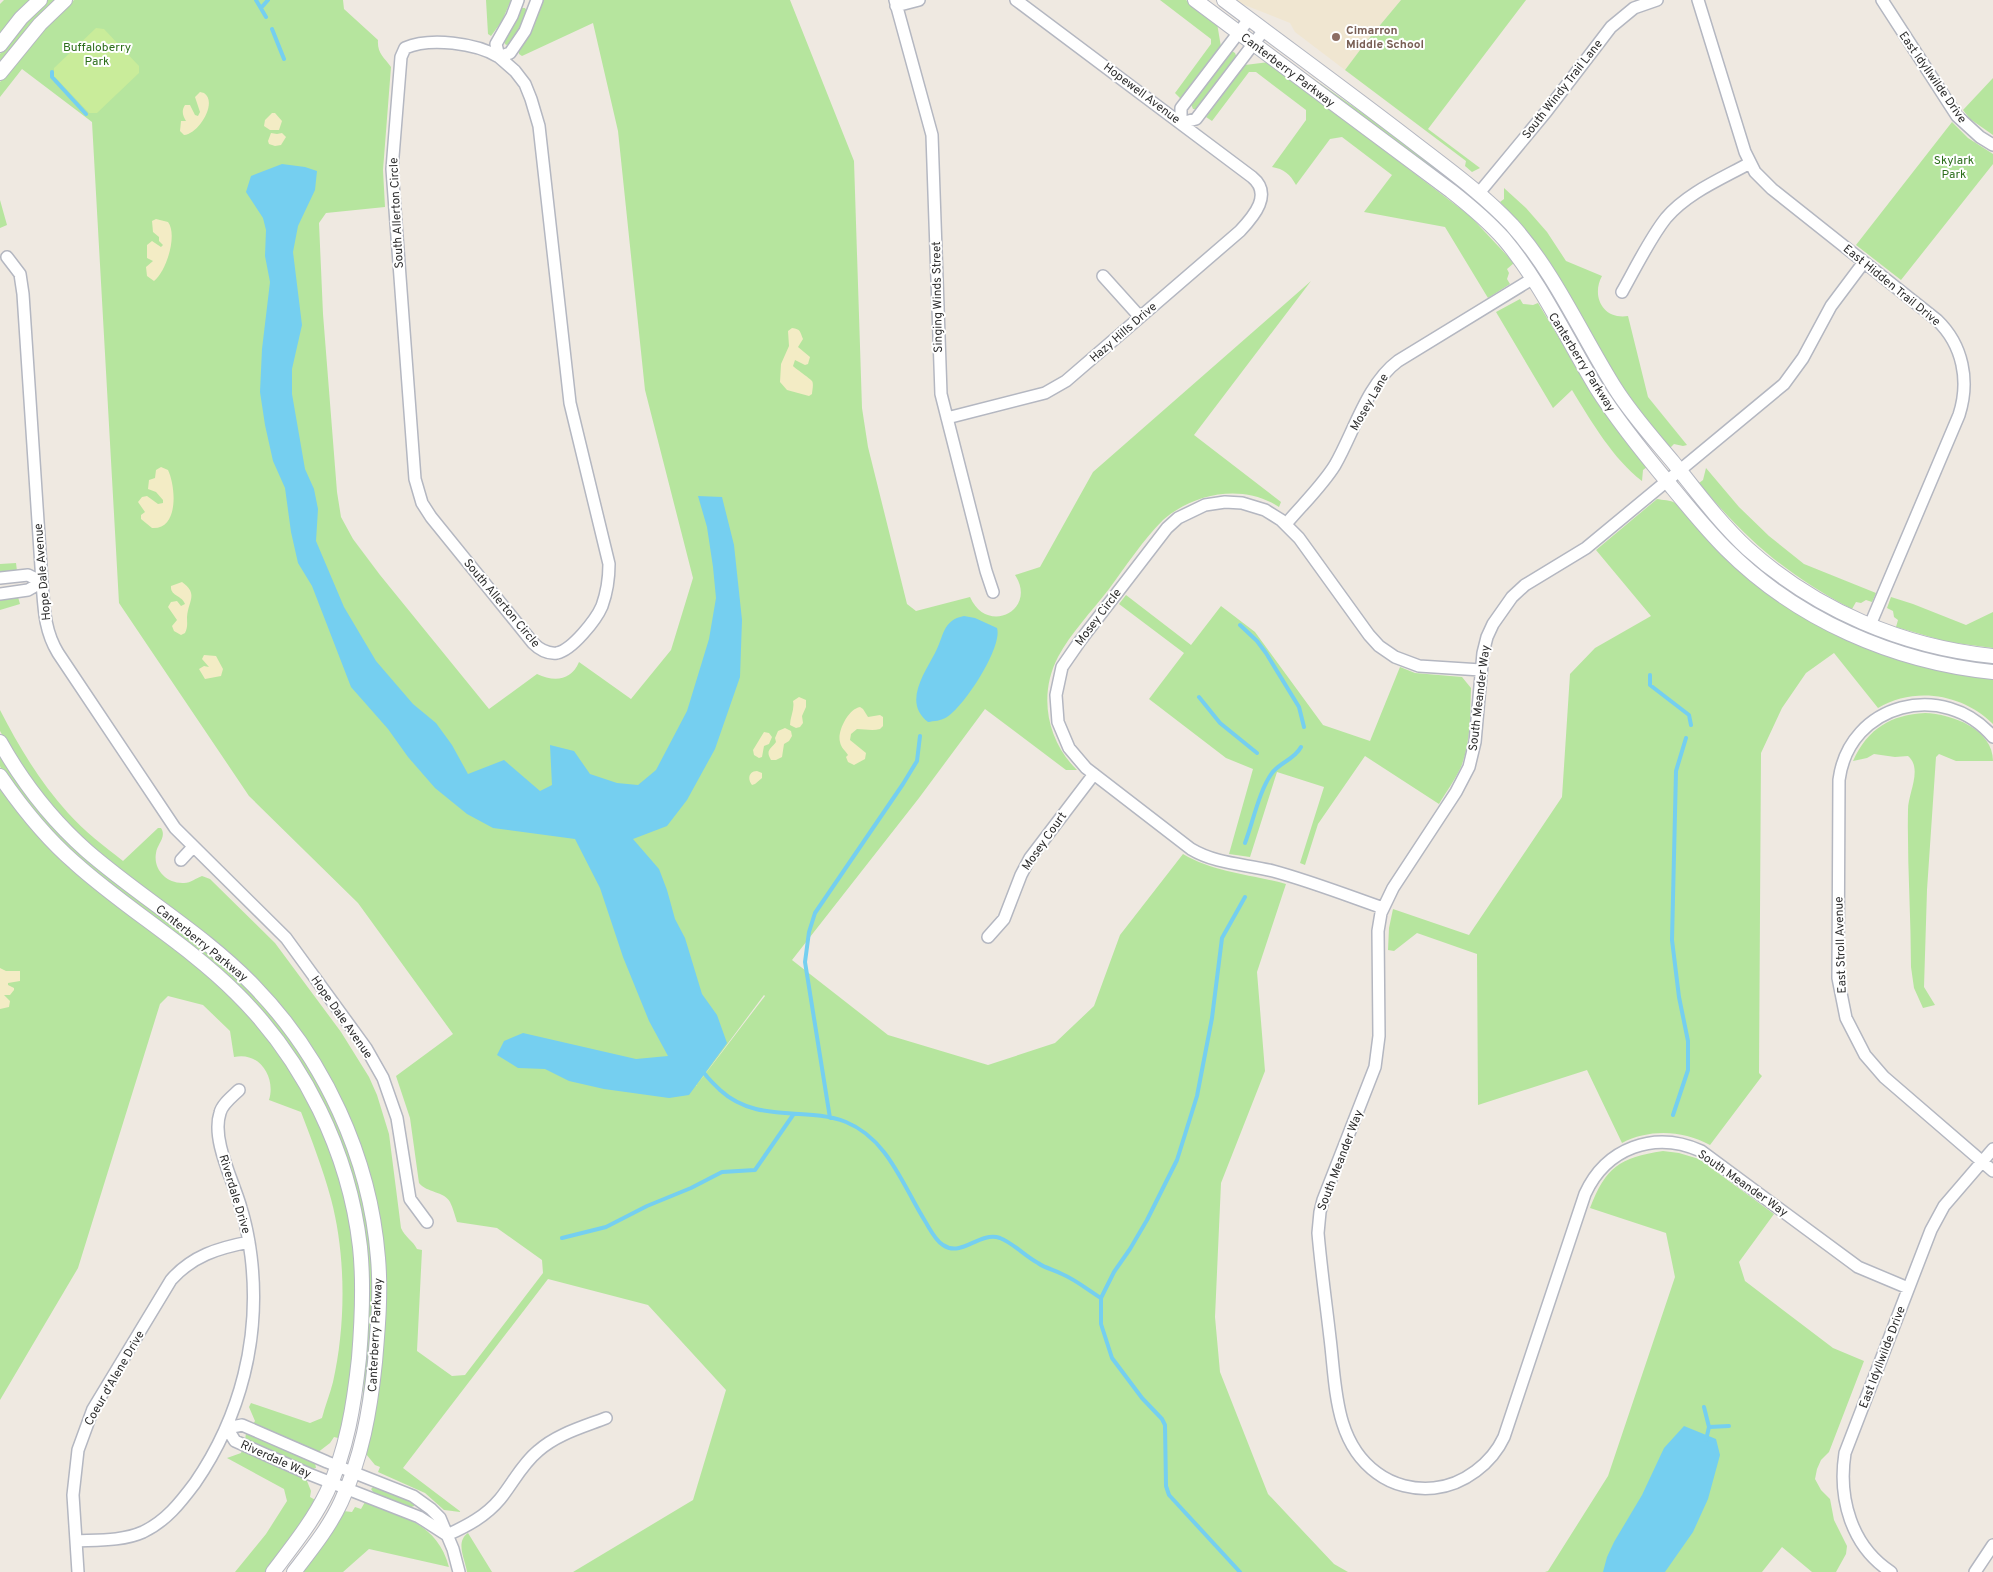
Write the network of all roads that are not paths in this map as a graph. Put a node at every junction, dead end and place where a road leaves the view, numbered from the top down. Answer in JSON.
{"nodes":[{"id":1,"x":40,"y":0,"type":"edge"},
{"id":2,"x":65,"y":0,"type":"edge"},
{"id":3,"x":518,"y":0,"type":"edge"},
{"id":4,"x":537,"y":0,"type":"edge"},
{"id":5,"x":919,"y":0,"type":"edge"},
{"id":6,"x":1016,"y":0,"type":"edge"},
{"id":7,"x":1195,"y":0,"type":"edge"},
{"id":8,"x":1224,"y":0,"type":"edge"},
{"id":9,"x":1657,"y":0,"type":"edge"},
{"id":10,"x":1698,"y":0,"type":"edge"},
{"id":11,"x":1882,"y":0,"type":"edge"},
{"id":12,"x":896,"y":3,"type":"edge"},
{"id":13,"x":1249,"y":19,"type":"junction"},
{"id":14,"x":1264,"y":30,"type":"junction"},
{"id":15,"x":1238,"y":32,"type":"junction"},
{"id":16,"x":1253,"y":43,"type":"junction"},
{"id":17,"x":0,"y":45,"type":"edge"},
{"id":18,"x":499,"y":57,"type":"junction"},
{"id":19,"x":0,"y":73,"type":"edge"},
{"id":20,"x":1181,"y":123,"type":"junction"},
{"id":21,"x":1993,"y":145,"type":"edge"},
{"id":22,"x":1750,"y":164,"type":"junction"},
{"id":23,"x":1275,"y":190,"type":"dead end"},
{"id":24,"x":1262,"y":192,"type":"junction"},
{"id":25,"x":1479,"y":193,"type":"junction"},
{"id":26,"x":7,"y":257,"type":"dead end"},
{"id":27,"x":1864,"y":262,"type":"junction"},
{"id":28,"x":1103,"y":276,"type":"dead end"},
{"id":29,"x":1532,"y":279,"type":"junction"},
{"id":30,"x":1622,"y":292,"type":"dead end"},
{"id":31,"x":1140,"y":317,"type":"junction"},
{"id":32,"x":947,"y":418,"type":"junction"},
{"id":33,"x":1679,"y":470,"type":"junction"},
{"id":34,"x":1667,"y":481,"type":"junction"},
{"id":35,"x":1286,"y":524,"type":"junction"},
{"id":36,"x":0,"y":578,"type":"edge"},
{"id":37,"x":42,"y":582,"type":"junction"},
{"id":38,"x":993,"y":592,"type":"dead end"},
{"id":39,"x":0,"y":594,"type":"edge"},
{"id":40,"x":1870,"y":625,"type":"junction"},
{"id":41,"x":1993,"y":656,"type":"edge"},
{"id":42,"x":1481,"y":670,"type":"junction"},
{"id":43,"x":1993,"y":672,"type":"edge"},
{"id":44,"x":1993,"y":737,"type":"edge"},
{"id":45,"x":0,"y":742,"type":"edge"},
{"id":46,"x":1094,"y":774,"type":"junction"},
{"id":47,"x":0,"y":776,"type":"edge"},
{"id":48,"x":193,"y":846,"type":"junction"},
{"id":49,"x":181,"y":860,"type":"dead end"},
{"id":50,"x":1383,"y":908,"type":"junction"},
{"id":51,"x":988,"y":936,"type":"dead end"},
{"id":52,"x":239,"y":1090,"type":"dead end"},
{"id":53,"x":1993,"y":1149,"type":"edge"},
{"id":54,"x":1982,"y":1162,"type":"junction"},
{"id":55,"x":1993,"y":1171,"type":"edge"},
{"id":56,"x":427,"y":1222,"type":"dead end"},
{"id":57,"x":249,"y":1242,"type":"junction"},
{"id":58,"x":1908,"y":1288,"type":"junction"},
{"id":59,"x":606,"y":1418,"type":"dead end"},
{"id":60,"x":227,"y":1428,"type":"junction"},
{"id":61,"x":338,"y":1467,"type":"junction"},
{"id":62,"x":354,"y":1473,"type":"junction"},
{"id":63,"x":331,"y":1482,"type":"junction"},
{"id":64,"x":348,"y":1488,"type":"junction"},
{"id":65,"x":447,"y":1535,"type":"junction"},
{"id":66,"x":76,"y":1541,"type":"junction"},
{"id":67,"x":1993,"y":1545,"type":"edge"},
{"id":68,"x":1884,"y":1570,"type":"edge"},
{"id":69,"x":78,"y":1572,"type":"edge"},
{"id":70,"x":273,"y":1572,"type":"edge"},
{"id":71,"x":294,"y":1572,"type":"edge"},
{"id":72,"x":459,"y":1572,"type":"edge"},
{"id":73,"x":1975,"y":1572,"type":"edge"}],
"edges":[{"from":1,"to":17,"type":"street"},
{"from":2,"to":19,"type":"street"},
{"from":3,"to":18,"type":"street"},
{"from":4,"to":18,"type":"street"},
{"from":5,"to":12,"type":"street"},
{"from":6,"to":20,"type":"street","name":"Hopewell Avenue"},
{"from":7,"to":15,"type":"street","name":"Canterberry Parkway"},
{"from":8,"to":13,"type":"street","name":"Canterberry Parkway"},
{"from":9,"to":25,"type":"street","name":"South Windy Trail Lane"},
{"from":10,"to":22,"type":"street","name":"East Hidden Trail Drive"},
{"from":11,"to":21,"type":"street","name":"East Idyllwilde Drive"},
{"from":12,"to":32,"type":"street","name":"Singing Winds Street"},
{"from":13,"to":14,"type":"street","name":"Canterberry Parkway"},
{"from":13,"to":15,"type":"street"},
{"from":14,"to":16,"type":"street"},
{"from":14,"to":25,"type":"street","name":"Canterberry Parkway"},
{"from":15,"to":16,"type":"street","name":"Canterberry Parkway"},
{"from":15,"to":20,"type":"street"},
{"from":16,"to":20,"type":"street"},
{"from":16,"to":29,"type":"street","name":"Canterberry Parkway"},
{"from":18,"to":18,"type":"street","name":"South Allerton Circle"},
{"from":20,"to":24,"type":"street","name":"Hopewell Avenue"},
{"from":22,"to":27,"type":"street","name":"East Hidden Trail Drive"},
{"from":22,"to":30,"type":"street"},
{"from":23,"to":24,"type":"street"},
{"from":24,"to":31,"type":"street","name":"Hazy Hills Drive"},
{"from":25,"to":33,"type":"street","name":"Canterberry Parkway"},
{"from":26,"to":37,"type":"street","name":"Hope Dale Avenue"},
{"from":27,"to":33,"type":"street","name":"South Meander Way"},
{"from":27,"to":40,"type":"street","name":"East Hidden Trail Drive"},
{"from":28,"to":31,"type":"street"},
{"from":29,"to":34,"type":"street","name":"Canterberry Parkway"},
{"from":29,"to":35,"type":"street","name":"Mosey Lane"},
{"from":31,"to":32,"type":"street","name":"Hazy Hills Drive"},
{"from":32,"to":38,"type":"street","name":"Singing Winds Street"},
{"from":33,"to":34,"type":"street","name":"South Meander Way"},
{"from":33,"to":40,"type":"street","name":"Canterberry Parkway"},
{"from":34,"to":42,"type":"street","name":"South Meander Way"},
{"from":34,"to":43,"type":"street","name":"Canterberry Parkway"},
{"from":35,"to":42,"type":"street","name":"Mosey Circle"},
{"from":35,"to":46,"type":"street","name":"Mosey Circle"},
{"from":36,"to":37,"type":"street"},
{"from":37,"to":39,"type":"street"},
{"from":37,"to":48,"type":"street","name":"Hope Dale Avenue"},
{"from":40,"to":41,"type":"street","name":"Canterberry Parkway"},
{"from":42,"to":50,"type":"street","name":"South Meander Way"},
{"from":44,"to":54,"type":"street","name":"East Stroll Avenue"},
{"from":45,"to":62,"type":"street","name":"Canterberry Parkway"},
{"from":46,"to":50,"type":"street","name":"Mosey Circle"},
{"from":46,"to":51,"type":"street","name":"Mosey Court"},
{"from":47,"to":61,"type":"street","name":"Canterberry Parkway"},
{"from":48,"to":49,"type":"street"},
{"from":48,"to":56,"type":"street","name":"Hope Dale Avenue"},
{"from":50,"to":58,"type":"street","name":"South Meander Way"},
{"from":52,"to":57,"type":"street","name":"Riverdale Drive"},
{"from":53,"to":54,"type":"street","name":"East Idyllwilde Drive"},
{"from":54,"to":55,"type":"street","name":"East Stroll Avenue"},
{"from":54,"to":58,"type":"street","name":"East Idyllwilde Drive"},
{"from":57,"to":60,"type":"street","name":"Riverdale Drive"},
{"from":57,"to":66,"type":"street","name":"Coeur d'Alene Drive"},
{"from":58,"to":68,"type":"street","name":"East Idyllwilde Drive"},
{"from":59,"to":65,"type":"street"},
{"from":60,"to":61,"type":"street","name":"Riverdale Way"},
{"from":60,"to":63,"type":"street","name":"Riverdale Way"},
{"from":60,"to":66,"type":"street","name":"Riverdale Drive"},
{"from":61,"to":62,"type":"street","name":"Riverdale Way"},
{"from":61,"to":63,"type":"street","name":"Canterberry Parkway"},
{"from":62,"to":64,"type":"street","name":"Canterberry Parkway"},
{"from":62,"to":65,"type":"street","name":"Riverdale Way"},
{"from":63,"to":64,"type":"street","name":"Riverdale Way"},
{"from":63,"to":70,"type":"street","name":"Canterberry Parkway"},
{"from":64,"to":65,"type":"street","name":"Riverdale Way"},
{"from":64,"to":71,"type":"street","name":"Canterberry Parkway"},
{"from":65,"to":72,"type":"street","name":"Riverdale Way"},
{"from":66,"to":69,"type":"street","name":"Coeur d'Alene Drive"},
{"from":67,"to":73,"type":"street"}]}
